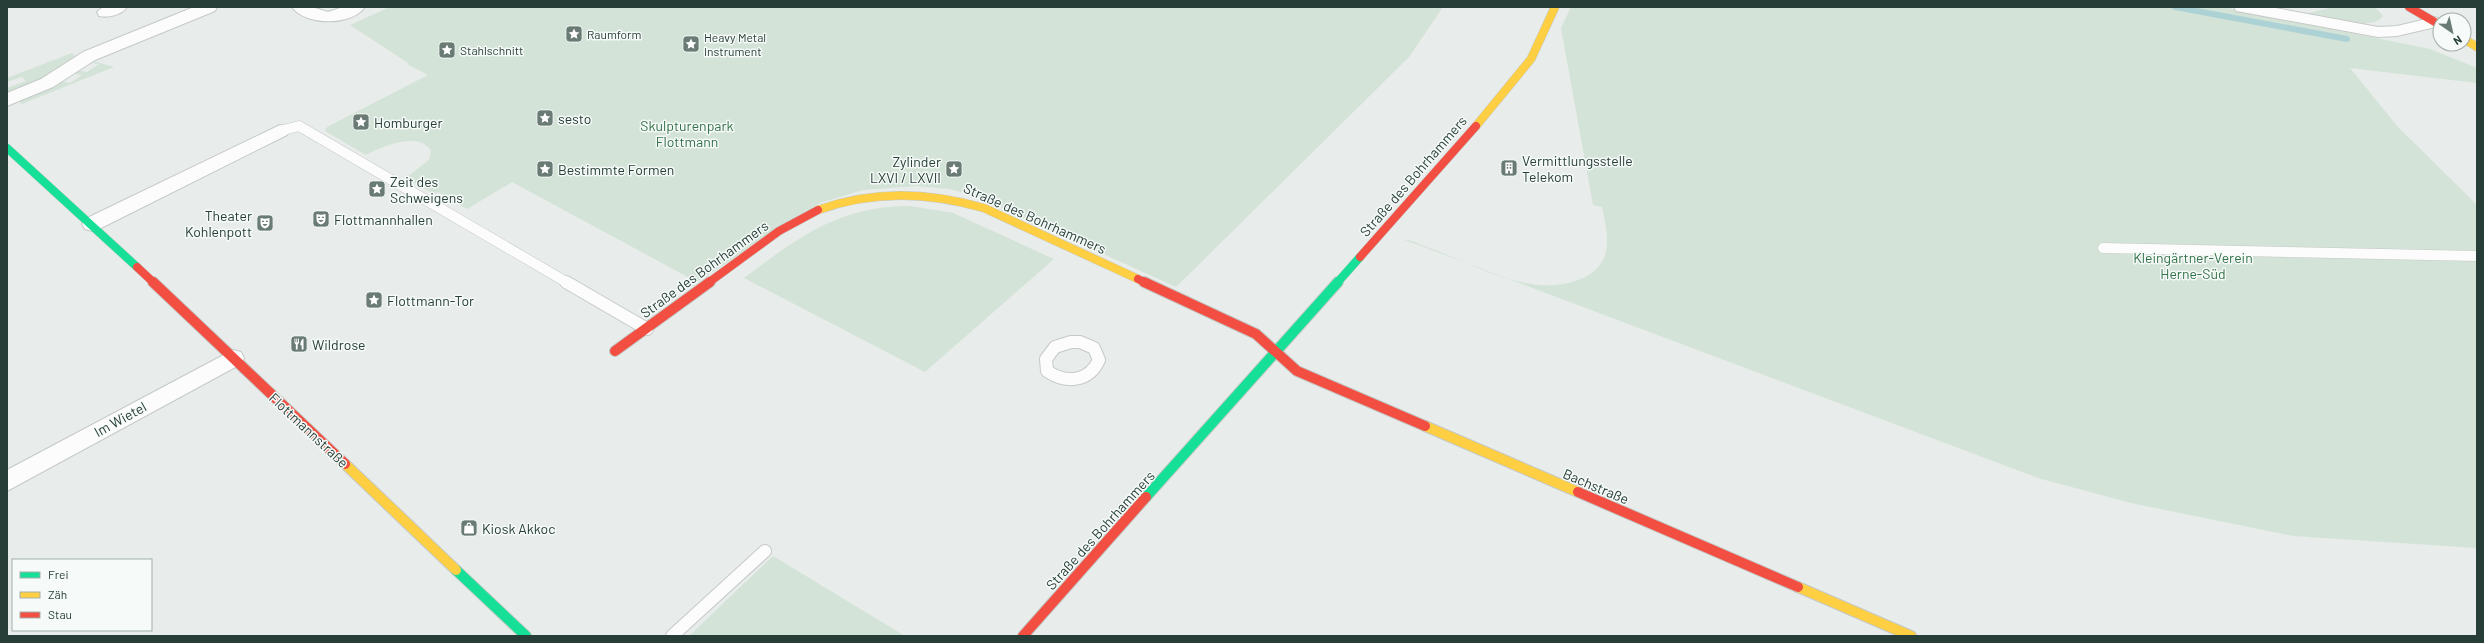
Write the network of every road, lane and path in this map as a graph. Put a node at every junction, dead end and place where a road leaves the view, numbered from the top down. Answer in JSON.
{"nodes":[{"id":1,"x":168,"y":7,"type":"edge"},
{"id":2,"x":209,"y":7,"type":"edge"},
{"id":3,"x":300,"y":7,"type":"edge"},
{"id":4,"x":357,"y":7,"type":"edge"},
{"id":5,"x":1556,"y":7,"type":"edge"},
{"id":6,"x":2242,"y":7,"type":"edge"},
{"id":7,"x":2409,"y":7,"type":"edge"},
{"id":8,"x":182,"y":18,"type":"junction"},
{"id":9,"x":2432,"y":20,"type":"edge"},
{"id":10,"x":2432,"y":24,"type":"edge"},
{"id":11,"x":7,"y":100,"type":"edge"},
{"id":12,"x":280,"y":131,"type":"joint"},
{"id":13,"x":7,"y":148,"type":"edge"},
{"id":14,"x":92,"y":224,"type":"junction"},
{"id":15,"x":2103,"y":248,"type":"dead end"},
{"id":16,"x":2477,"y":256,"type":"edge"},
{"id":17,"x":647,"y":329,"type":"junction"},
{"id":18,"x":615,"y":351,"type":"dead end"},
{"id":19,"x":1276,"y":352,"type":"junction"},
{"id":20,"x":233,"y":358,"type":"junction"},
{"id":21,"x":1098,"y":366,"type":"joint"},
{"id":22,"x":7,"y":481,"type":"edge"},
{"id":23,"x":765,"y":551,"type":"dead end"},
{"id":24,"x":526,"y":636,"type":"edge"},
{"id":25,"x":672,"y":636,"type":"edge"},
{"id":26,"x":1023,"y":636,"type":"edge"},
{"id":27,"x":1911,"y":636,"type":"edge"}],
"edges":[{"from":1,"to":8,"type":"street"},
{"from":2,"to":8,"type":"street"},
{"from":3,"to":4,"type":"street"},
{"from":5,"to":19,"type":"street","name":"Straße des Bohrhammers"},
{"from":6,"to":10,"type":"street"},
{"from":7,"to":9,"type":"street"},
{"from":8,"to":11,"type":"street"},
{"from":12,"to":14,"type":"street"},
{"from":12,"to":17,"type":"lane"},
{"from":13,"to":14,"type":"street","name":"Flottmannstraße"},
{"from":14,"to":20,"type":"street","name":"Flottmannstraße"},
{"from":15,"to":16,"type":"lane"},
{"from":17,"to":18,"type":"street","name":"Straße des Bohrhammers"},
{"from":17,"to":19,"type":"street","name":"Straße des Bohrhammers"},
{"from":19,"to":26,"type":"street","name":"Straße des Bohrhammers"},
{"from":19,"to":27,"type":"street","name":"Bachstraße"},
{"from":20,"to":22,"type":"street","name":"Im Wietel"},
{"from":20,"to":24,"type":"street","name":"Flottmannstraße"},
{"from":21,"to":21,"type":"lane"},
{"from":23,"to":25,"type":"lane"}]}
